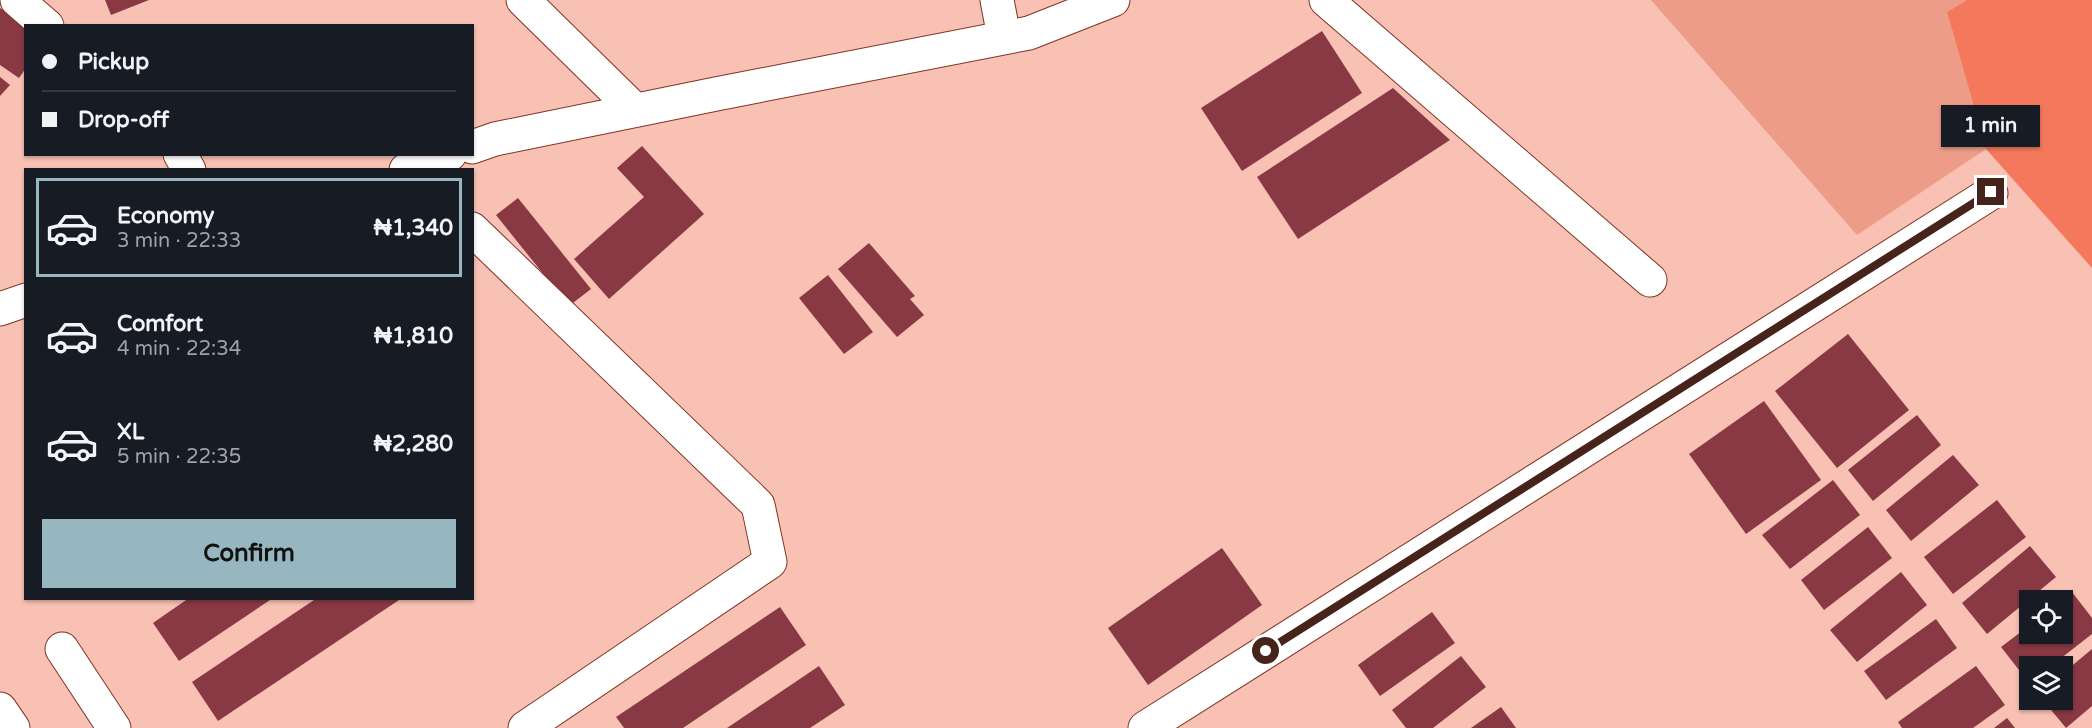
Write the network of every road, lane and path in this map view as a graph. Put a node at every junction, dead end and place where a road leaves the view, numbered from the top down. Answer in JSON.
{"nodes":[{"id":1,"x":17,"y":0,"type":"edge"},
{"id":2,"x":523,"y":0,"type":"edge"},
{"id":3,"x":997,"y":0,"type":"edge"},
{"id":4,"x":1113,"y":0,"type":"edge"},
{"id":5,"x":1326,"y":0,"type":"edge"},
{"id":6,"x":45,"y":24,"type":"edge"},
{"id":7,"x":1004,"y":38,"type":"junction"},
{"id":8,"x":635,"y":110,"type":"junction"},
{"id":9,"x":474,"y":146,"type":"edge"},
{"id":10,"x":445,"y":156,"type":"edge"},
{"id":11,"x":412,"y":168,"type":"edge"},
{"id":12,"x":1991,"y":192,"type":"dead end"},
{"id":13,"x":474,"y":231,"type":"edge"},
{"id":14,"x":1650,"y":280,"type":"dead end"},
{"id":15,"x":24,"y":301,"type":"edge"},
{"id":16,"x":0,"y":309,"type":"edge"},
{"id":17,"x":62,"y":649,"type":"dead end"},
{"id":18,"x":0,"y":710,"type":"edge"},
{"id":19,"x":13,"y":728,"type":"edge"},
{"id":20,"x":114,"y":728,"type":"edge"},
{"id":21,"x":525,"y":728,"type":"edge"},
{"id":22,"x":1145,"y":728,"type":"edge"}],
"edges":[{"from":1,"to":6,"type":"street"},
{"from":2,"to":8,"type":"street"},
{"from":3,"to":7,"type":"street"},
{"from":4,"to":7,"type":"street"},
{"from":5,"to":14,"type":"street"},
{"from":7,"to":8,"type":"street"},
{"from":8,"to":9,"type":"street"},
{"from":10,"to":11,"type":"street"},
{"from":12,"to":22,"type":"street"},
{"from":13,"to":21,"type":"street"},
{"from":15,"to":16,"type":"street"},
{"from":17,"to":20,"type":"street"},
{"from":18,"to":19,"type":"street"}]}
